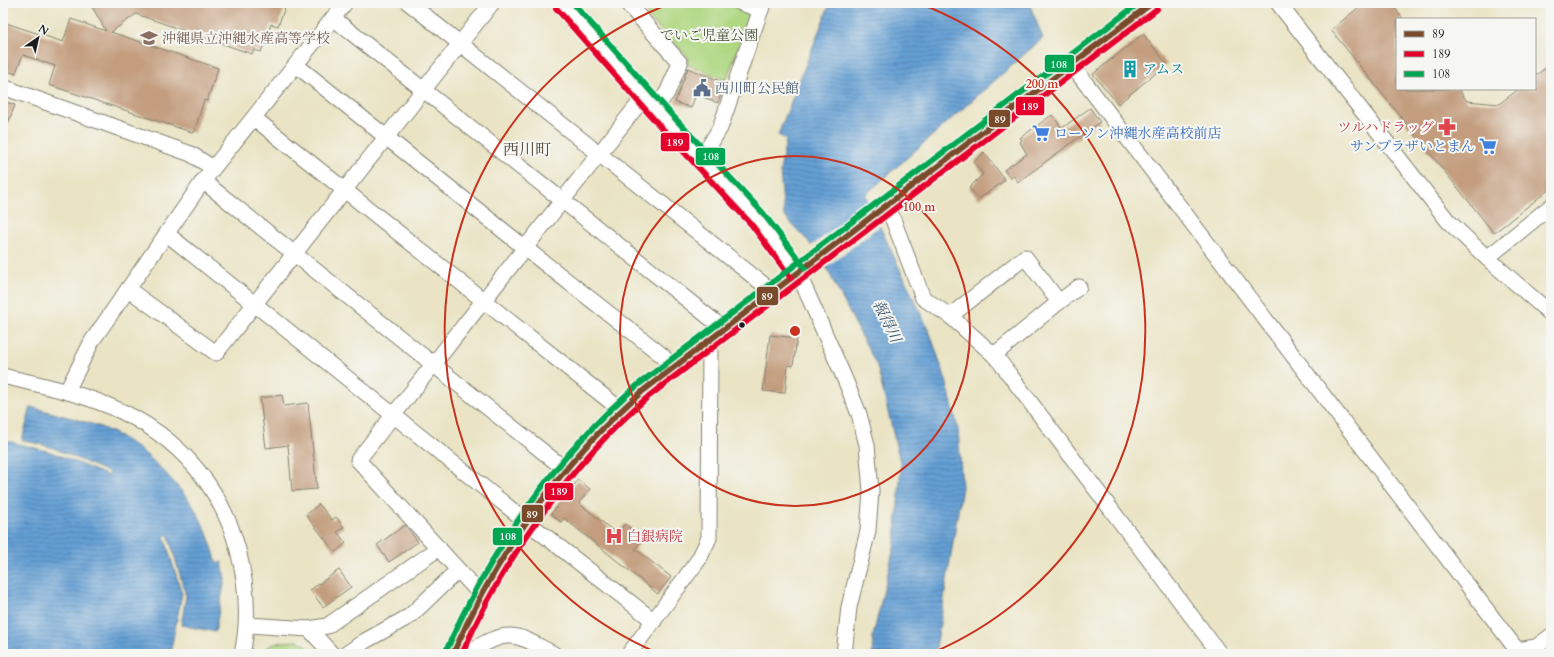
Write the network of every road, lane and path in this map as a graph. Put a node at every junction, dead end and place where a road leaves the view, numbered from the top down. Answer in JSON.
{"nodes":[{"id":1,"x":345,"y":3,"type":"edge"},
{"id":2,"x":408,"y":3,"type":"edge"},
{"id":3,"x":492,"y":3,"type":"edge"},
{"id":4,"x":562,"y":3,"type":"edge"},
{"id":5,"x":741,"y":3,"type":"edge"},
{"id":6,"x":1152,"y":3,"type":"edge"},
{"id":7,"x":1278,"y":3,"type":"edge"},
{"id":8,"x":632,"y":5,"type":"edge"},
{"id":9,"x":762,"y":7,"type":"edge"},
{"id":10,"x":333,"y":18,"type":"junction"},
{"id":11,"x":460,"y":44,"type":"junction"},
{"id":12,"x":1071,"y":64,"type":"junction"},
{"id":13,"x":296,"y":65,"type":"junction"},
{"id":14,"x":3,"y":87,"type":"edge"},
{"id":15,"x":423,"y":90,"type":"junction"},
{"id":16,"x":644,"y":97,"type":"junction"},
{"id":17,"x":655,"y":108,"type":"junction"},
{"id":18,"x":254,"y":118,"type":"junction"},
{"id":19,"x":387,"y":137,"type":"junction"},
{"id":20,"x":599,"y":154,"type":"junction"},
{"id":21,"x":700,"y":157,"type":"junction"},
{"id":22,"x":212,"y":168,"type":"junction"},
{"id":23,"x":203,"y":181,"type":"junction"},
{"id":24,"x":344,"y":190,"type":"junction"},
{"id":25,"x":562,"y":201,"type":"junction"},
{"id":26,"x":1551,"y":206,"type":"edge"},
{"id":27,"x":883,"y":207,"type":"junction"},
{"id":28,"x":166,"y":234,"type":"junction"},
{"id":29,"x":525,"y":248,"type":"junction"},
{"id":30,"x":294,"y":254,"type":"junction"},
{"id":31,"x":1487,"y":258,"type":"junction"},
{"id":32,"x":798,"y":273,"type":"junction"},
{"id":33,"x":1079,"y":288,"type":"dead end"},
{"id":34,"x":128,"y":289,"type":"junction"},
{"id":35,"x":773,"y":292,"type":"junction"},
{"id":36,"x":484,"y":300,"type":"junction"},
{"id":37,"x":1059,"y":302,"type":"junction"},
{"id":38,"x":254,"y":304,"type":"junction"},
{"id":39,"x":1551,"y":314,"type":"edge"},
{"id":40,"x":950,"y":316,"type":"junction"},
{"id":41,"x":718,"y":335,"type":"junction"},
{"id":42,"x":994,"y":355,"type":"junction"},
{"id":43,"x":433,"y":364,"type":"junction"},
{"id":44,"x":672,"y":369,"type":"junction"},
{"id":45,"x":3,"y":376,"type":"edge"},
{"id":46,"x":67,"y":391,"type":"junction"},
{"id":47,"x":621,"y":410,"type":"junction"},
{"id":48,"x":393,"y":415,"type":"junction"},
{"id":49,"x":566,"y":470,"type":"junction"},
{"id":50,"x":527,"y":522,"type":"junction"},
{"id":51,"x":439,"y":548,"type":"junction"},
{"id":52,"x":458,"y":570,"type":"junction"},
{"id":53,"x":482,"y":596,"type":"junction"},
{"id":54,"x":654,"y":621,"type":"junction"},
{"id":55,"x":248,"y":625,"type":"junction"},
{"id":56,"x":309,"y":629,"type":"junction"},
{"id":57,"x":1551,"y":636,"type":"edge"},
{"id":58,"x":242,"y":654,"type":"edge"},
{"id":59,"x":332,"y":654,"type":"edge"},
{"id":60,"x":346,"y":654,"type":"edge"},
{"id":61,"x":453,"y":654,"type":"edge"},
{"id":62,"x":466,"y":654,"type":"edge"},
{"id":63,"x":554,"y":654,"type":"edge"},
{"id":64,"x":629,"y":654,"type":"edge"},
{"id":65,"x":844,"y":654,"type":"edge"},
{"id":66,"x":1220,"y":654,"type":"edge"}],
"edges":[{"from":1,"to":10,"type":"street"},
{"from":2,"to":11,"type":"street"},
{"from":3,"to":11,"type":"street"},
{"from":4,"to":16,"type":"street"},
{"from":5,"to":9,"type":"street"},
{"from":6,"to":12,"type":"main road"},
{"from":7,"to":31,"type":"street"},
{"from":8,"to":17,"type":"street"},
{"from":9,"to":21,"type":"street"},
{"from":10,"to":13,"type":"street"},
{"from":10,"to":15,"type":"street"},
{"from":11,"to":15,"type":"street"},
{"from":11,"to":20,"type":"street"},
{"from":12,"to":27,"type":"main road"},
{"from":12,"to":57,"type":"street"},
{"from":13,"to":18,"type":"street"},
{"from":13,"to":19,"type":"street"},
{"from":14,"to":22,"type":"street"},
{"from":15,"to":19,"type":"street"},
{"from":15,"to":25,"type":"street"},
{"from":16,"to":17,"type":"street"},
{"from":16,"to":20,"type":"street"},
{"from":17,"to":21,"type":"street"},
{"from":18,"to":22,"type":"street"},
{"from":18,"to":24,"type":"street"},
{"from":19,"to":24,"type":"street"},
{"from":19,"to":29,"type":"street"},
{"from":20,"to":25,"type":"street"},
{"from":20,"to":35,"type":"street"},
{"from":21,"to":32,"type":"street"},
{"from":22,"to":23,"type":"street"},
{"from":23,"to":28,"type":"street"},
{"from":23,"to":30,"type":"street"},
{"from":24,"to":30,"type":"street"},
{"from":24,"to":36,"type":"street"},
{"from":25,"to":29,"type":"street"},
{"from":25,"to":41,"type":"street"},
{"from":26,"to":31,"type":"street"},
{"from":27,"to":32,"type":"main road"},
{"from":27,"to":40,"type":"street"},
{"from":28,"to":34,"type":"street"},
{"from":28,"to":38,"type":"street"},
{"from":29,"to":36,"type":"street"},
{"from":29,"to":44,"type":"street"},
{"from":30,"to":38,"type":"street"},
{"from":30,"to":43,"type":"street"},
{"from":31,"to":39,"type":"street"},
{"from":32,"to":35,"type":"main road"},
{"from":32,"to":65,"type":"street"},
{"from":33,"to":37,"type":"street"},
{"from":34,"to":38,"type":"street"},
{"from":34,"to":46,"type":"street"},
{"from":35,"to":41,"type":"main road"},
{"from":36,"to":43,"type":"street"},
{"from":36,"to":47,"type":"street"},
{"from":37,"to":40,"type":"street"},
{"from":37,"to":42,"type":"street"},
{"from":38,"to":48,"type":"street"},
{"from":40,"to":42,"type":"street"},
{"from":41,"to":44,"type":"main road"},
{"from":41,"to":54,"type":"street"},
{"from":42,"to":66,"type":"street"},
{"from":43,"to":48,"type":"street"},
{"from":43,"to":49,"type":"street"},
{"from":44,"to":47,"type":"main road"},
{"from":45,"to":46,"type":"street"},
{"from":46,"to":55,"type":"street"},
{"from":47,"to":49,"type":"main road"},
{"from":48,"to":50,"type":"street"},
{"from":48,"to":51,"type":"street"},
{"from":49,"to":50,"type":"main road"},
{"from":50,"to":53,"type":"main road"},
{"from":50,"to":54,"type":"street"},
{"from":51,"to":52,"type":"street"},
{"from":51,"to":56,"type":"street"},
{"from":52,"to":53,"type":"street"},
{"from":52,"to":60,"type":"street"},
{"from":53,"to":61,"type":"main road"},
{"from":54,"to":64,"type":"street"},
{"from":55,"to":56,"type":"street"},
{"from":55,"to":58,"type":"street"},
{"from":56,"to":59,"type":"street"},
{"from":62,"to":63,"type":"street"}]}
